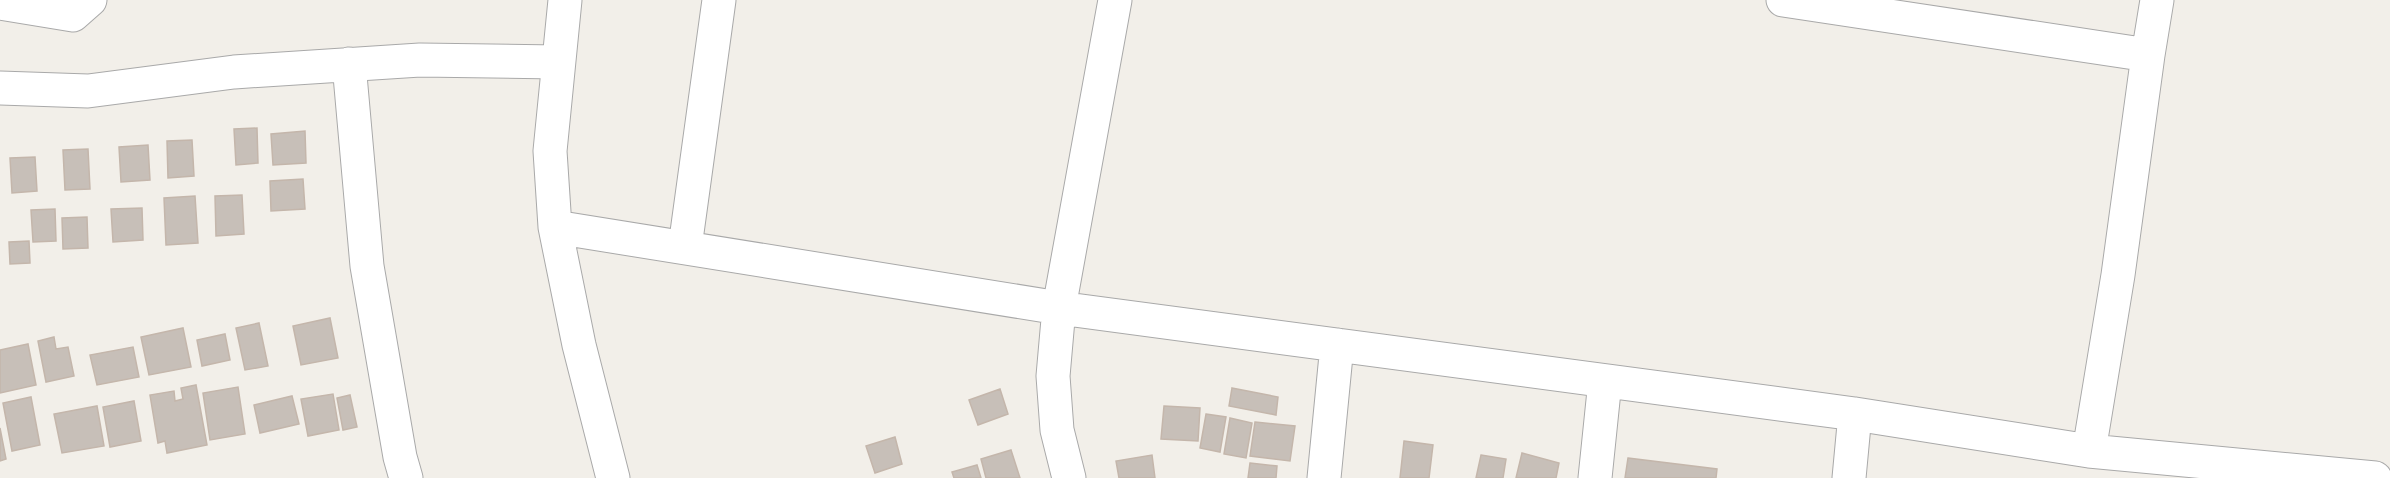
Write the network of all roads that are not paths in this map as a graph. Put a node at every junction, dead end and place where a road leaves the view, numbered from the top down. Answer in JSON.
{"nodes":[{"id":1,"x":90,"y":0,"type":"edge"},
{"id":2,"x":565,"y":0,"type":"edge"},
{"id":3,"x":719,"y":0,"type":"edge"},
{"id":4,"x":1115,"y":0,"type":"edge"},
{"id":5,"x":1783,"y":0,"type":"edge"},
{"id":6,"x":2157,"y":0,"type":"edge"},
{"id":7,"x":0,"y":3,"type":"edge"},
{"id":8,"x":2148,"y":55,"type":"junction"},
{"id":9,"x":558,"y":62,"type":"junction"},
{"id":10,"x":349,"y":64,"type":"junction"},
{"id":11,"x":0,"y":88,"type":"edge"},
{"id":12,"x":555,"y":227,"type":"junction"},
{"id":13,"x":685,"y":247,"type":"junction"},
{"id":14,"x":1059,"y":308,"type":"junction"},
{"id":15,"x":1337,"y":345,"type":"junction"},
{"id":16,"x":1605,"y":381,"type":"junction"},
{"id":17,"x":1855,"y":414,"type":"junction"},
{"id":18,"x":2089,"y":451,"type":"junction"},
{"id":19,"x":2125,"y":466,"type":"edge"},
{"id":20,"x":406,"y":478,"type":"edge"},
{"id":21,"x":613,"y":478,"type":"edge"},
{"id":22,"x":1069,"y":478,"type":"edge"},
{"id":23,"x":1324,"y":478,"type":"edge"},
{"id":24,"x":1594,"y":478,"type":"edge"},
{"id":25,"x":1849,"y":478,"type":"edge"},
{"id":26,"x":2375,"y":478,"type":"edge"}],
"edges":[{"from":1,"to":7,"type":"street"},
{"from":2,"to":9,"type":"street"},
{"from":3,"to":13,"type":"street"},
{"from":4,"to":14,"type":"street"},
{"from":5,"to":8,"type":"street"},
{"from":6,"to":8,"type":"street"},
{"from":8,"to":18,"type":"street"},
{"from":9,"to":10,"type":"street"},
{"from":9,"to":12,"type":"street"},
{"from":10,"to":11,"type":"street"},
{"from":10,"to":20,"type":"street"},
{"from":12,"to":13,"type":"street"},
{"from":12,"to":21,"type":"street"},
{"from":13,"to":14,"type":"street"},
{"from":14,"to":15,"type":"street"},
{"from":14,"to":22,"type":"street"},
{"from":15,"to":16,"type":"street"},
{"from":15,"to":23,"type":"street"},
{"from":16,"to":17,"type":"street"},
{"from":16,"to":24,"type":"street"},
{"from":17,"to":18,"type":"street"},
{"from":17,"to":25,"type":"street"},
{"from":18,"to":19,"type":"street"},
{"from":19,"to":26,"type":"street"}]}
